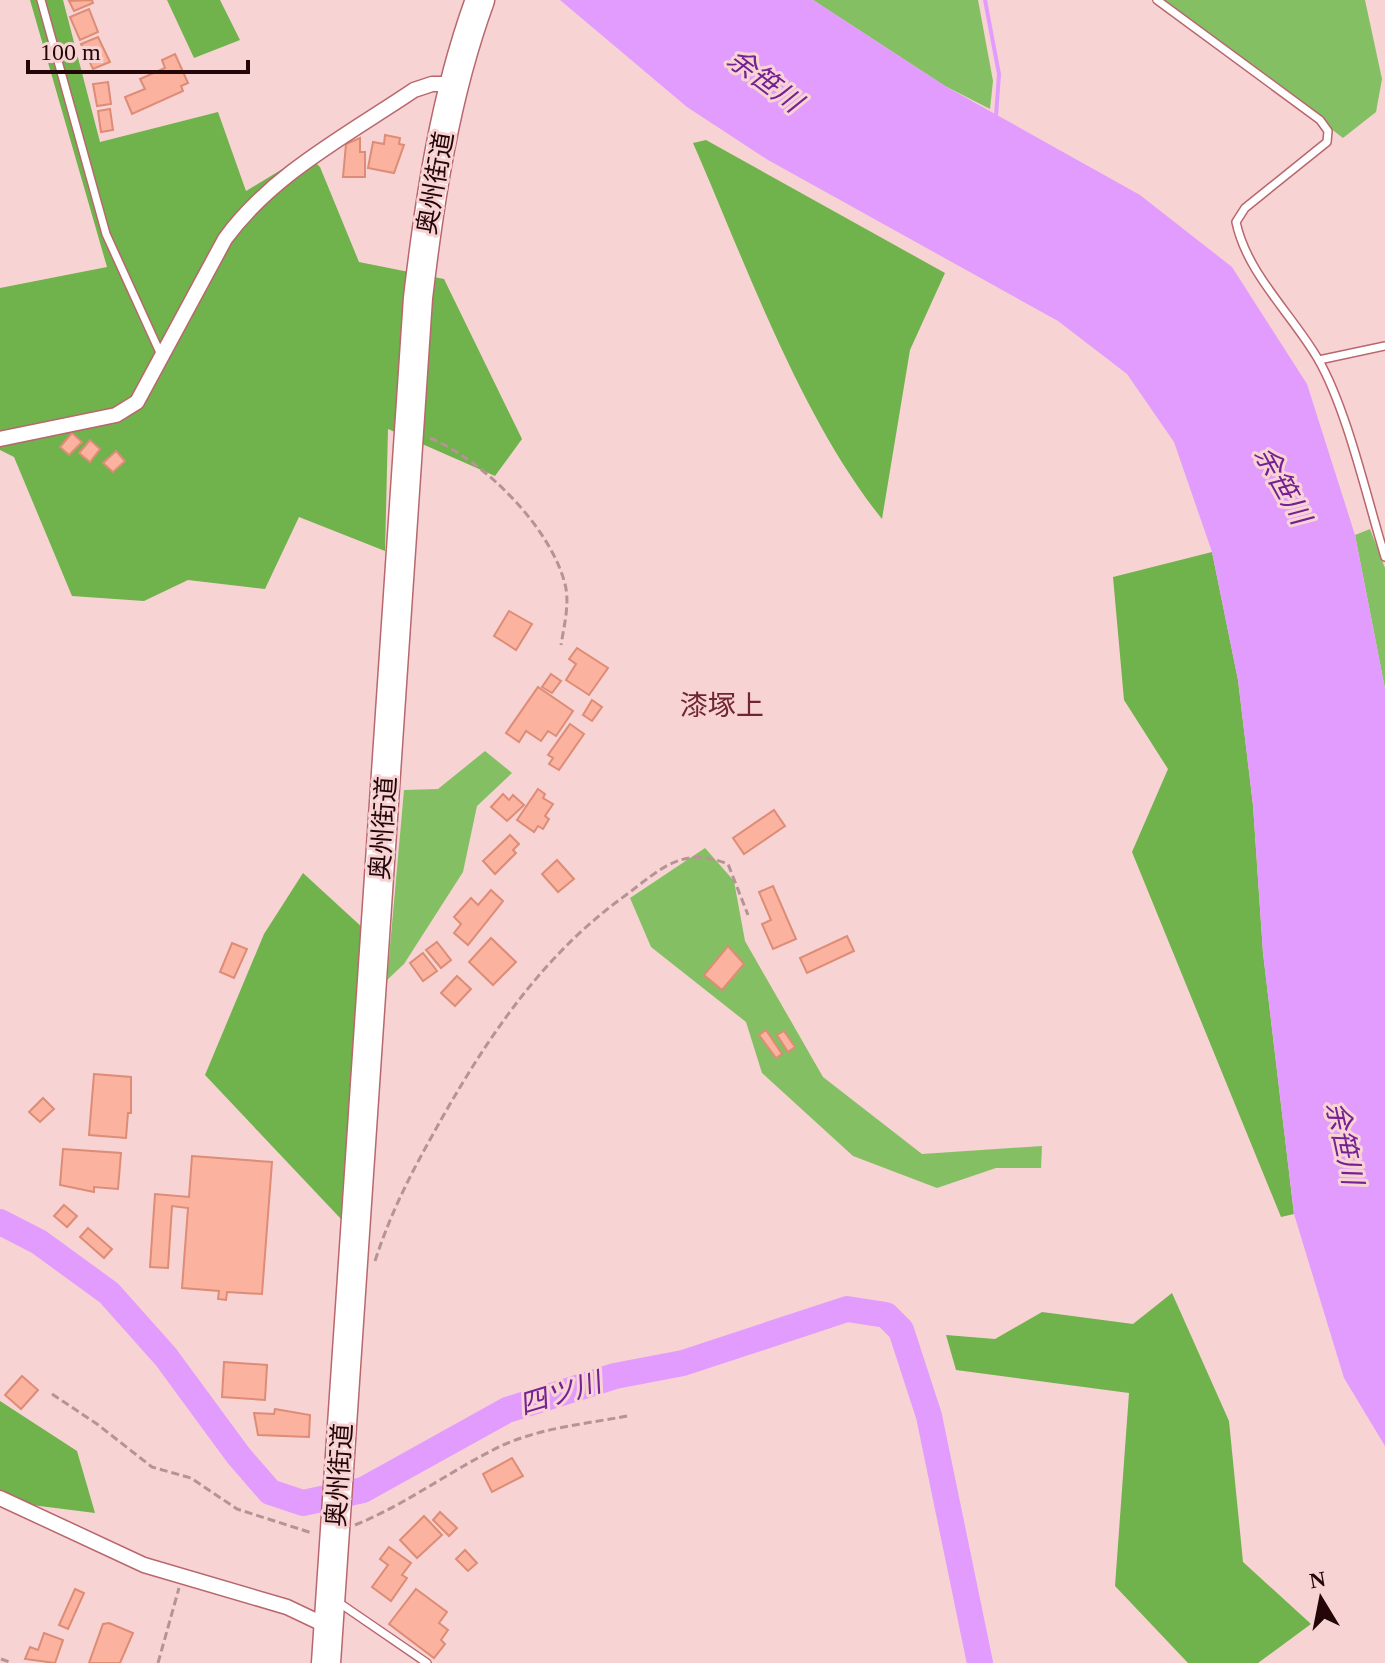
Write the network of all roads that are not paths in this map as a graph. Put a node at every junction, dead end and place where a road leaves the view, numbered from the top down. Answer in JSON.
{"nodes":[{"id":1,"x":41,"y":0,"type":"edge"},
{"id":2,"x":480,"y":0,"type":"edge"},
{"id":3,"x":1157,"y":0,"type":"edge"},
{"id":4,"x":453,"y":84,"type":"junction"},
{"id":5,"x":1385,"y":346,"type":"edge"},
{"id":6,"x":162,"y":359,"type":"junction"},
{"id":7,"x":1319,"y":360,"type":"junction"},
{"id":8,"x":0,"y":439,"type":"edge"},
{"id":9,"x":1385,"y":557,"type":"edge"},
{"id":10,"x":0,"y":1498,"type":"edge"},
{"id":11,"x":330,"y":1597,"type":"junction"},
{"id":12,"x":327,"y":1626,"type":"junction"},
{"id":13,"x":326,"y":1663,"type":"edge"},
{"id":14,"x":427,"y":1663,"type":"edge"}],
"edges":[{"from":1,"to":6,"type":"lane"},
{"from":2,"to":4,"type":"highway","name":"奥州街道"},
{"from":3,"to":7,"type":"lane"},
{"from":4,"to":6,"type":"street"},
{"from":4,"to":11,"type":"highway","name":"奥州街道"},
{"from":5,"to":7,"type":"lane"},
{"from":6,"to":8,"type":"street"},
{"from":7,"to":9,"type":"lane"},
{"from":10,"to":12,"type":"street"},
{"from":11,"to":12,"type":"highway","name":"奥州街道"},
{"from":11,"to":14,"type":"lane"},
{"from":12,"to":13,"type":"highway","name":"奥州街道"}]}
